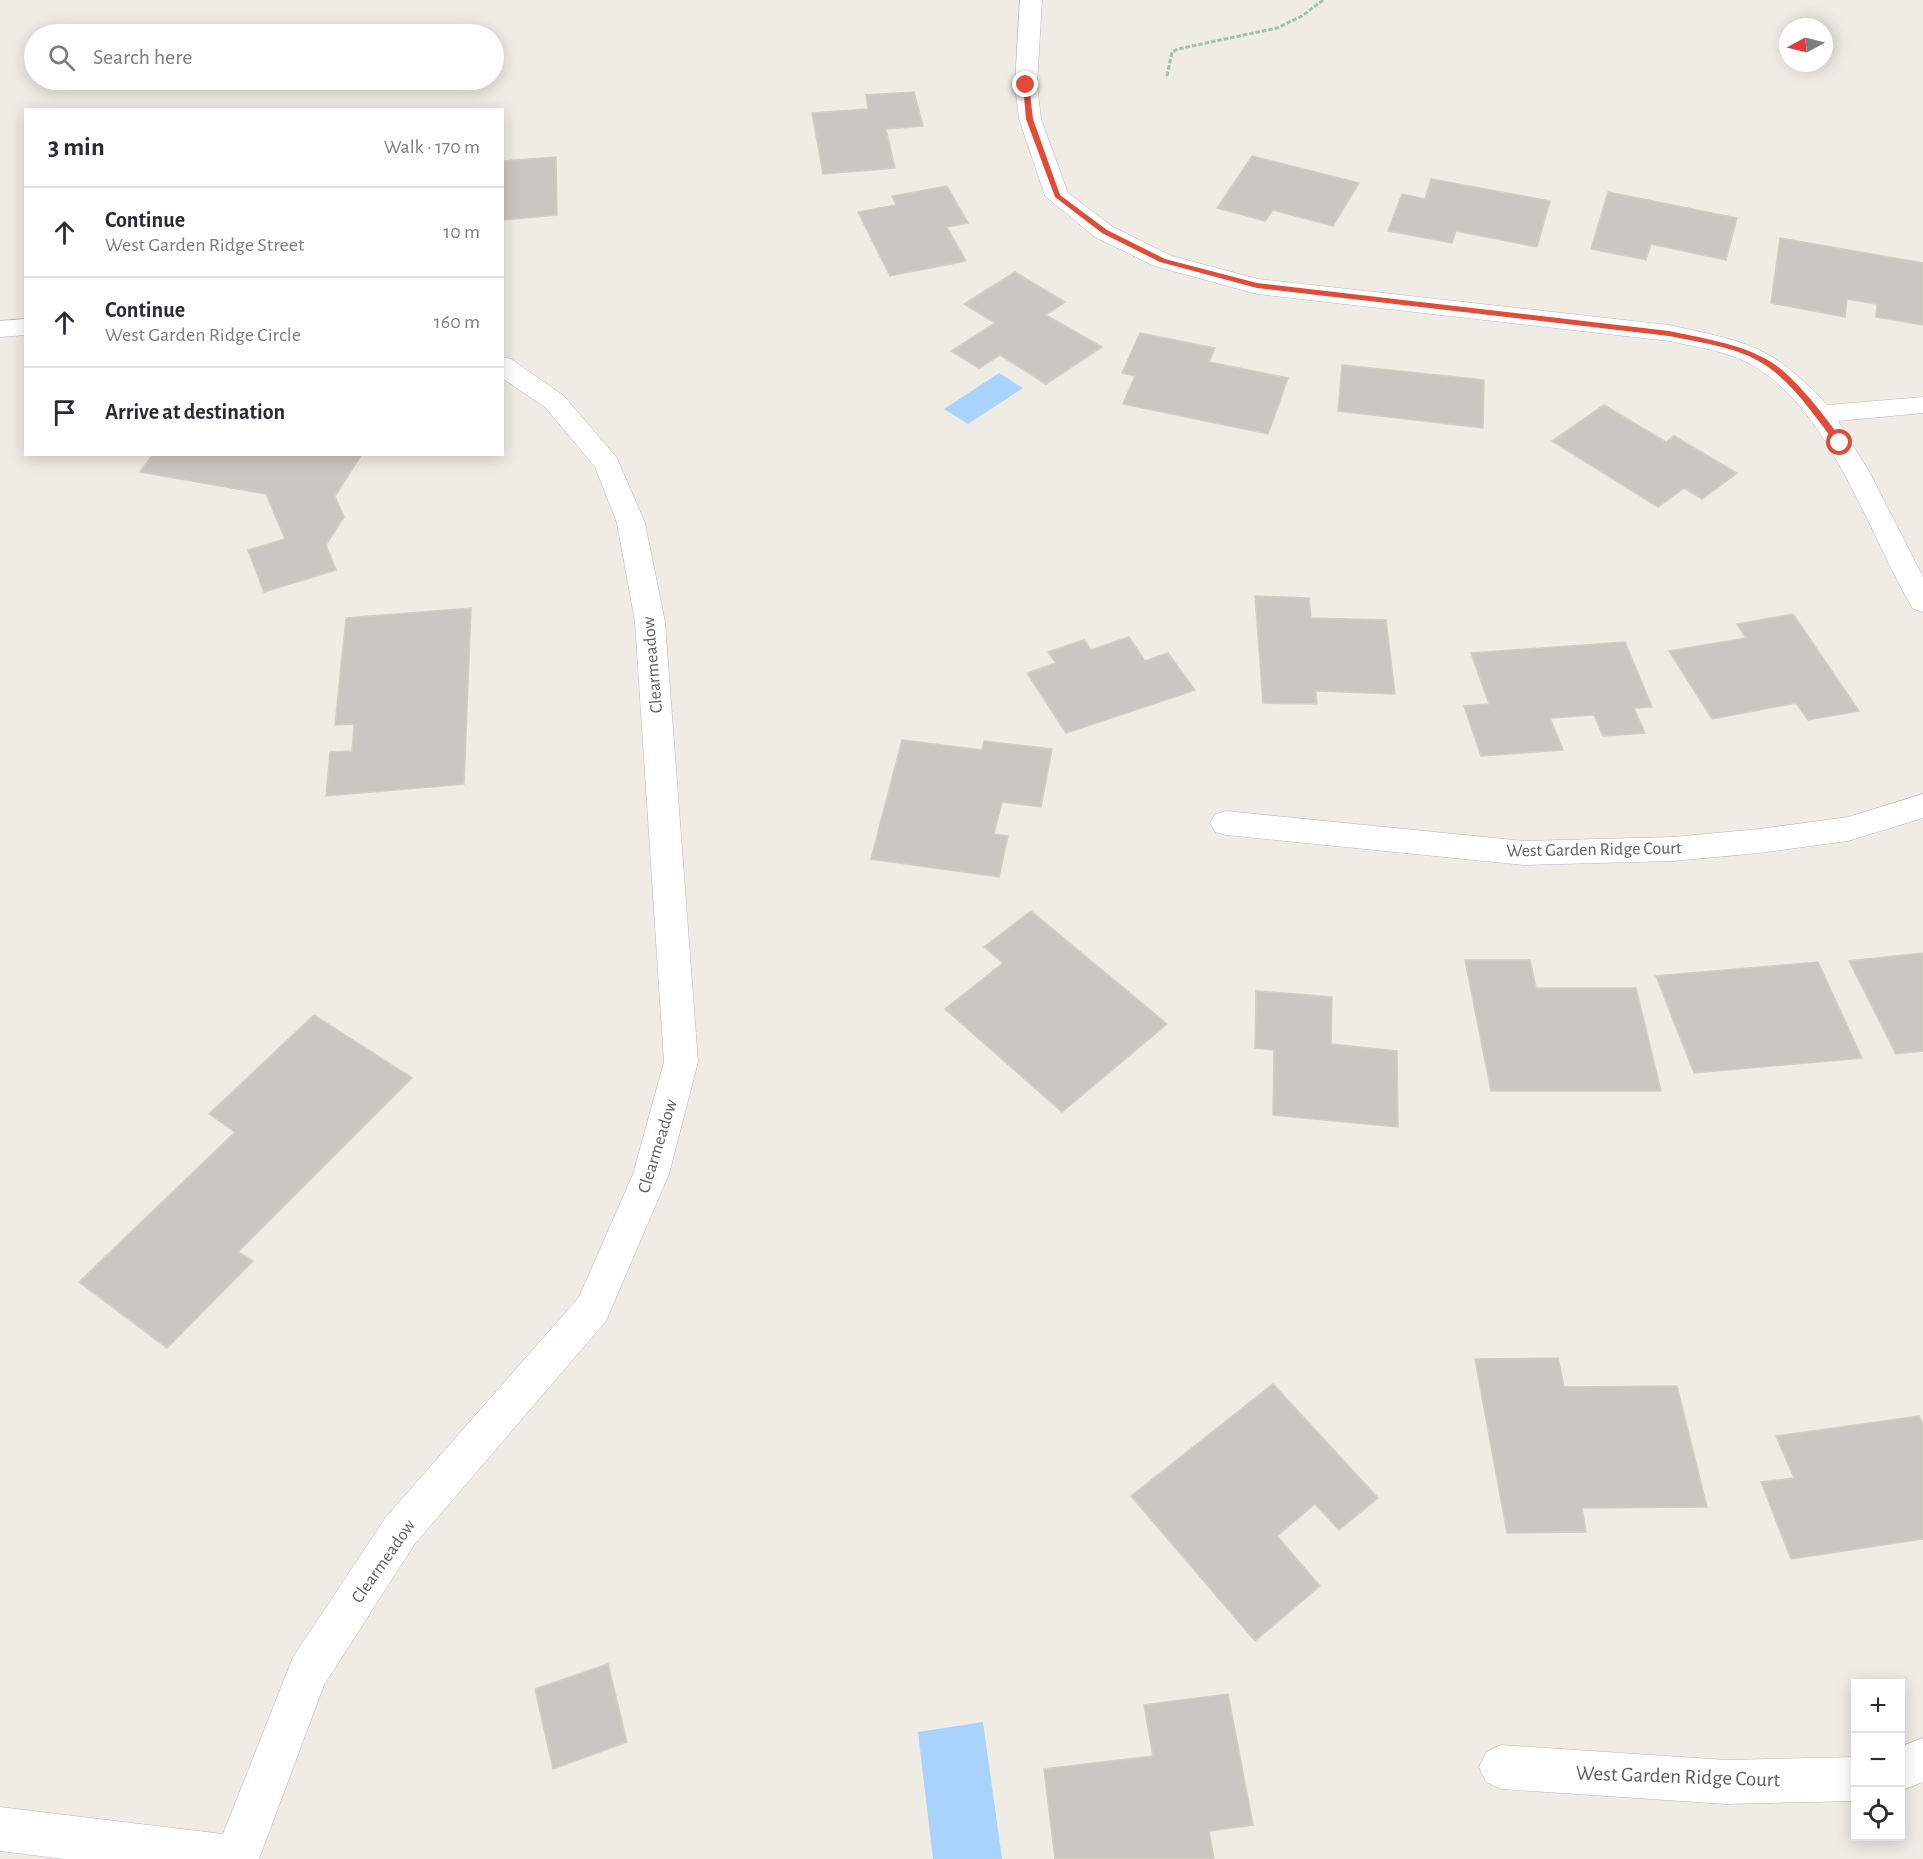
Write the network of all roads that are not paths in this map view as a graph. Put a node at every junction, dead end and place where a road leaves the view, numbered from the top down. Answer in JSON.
{"nodes":[{"id":1,"x":1031,"y":0,"type":"edge"},
{"id":2,"x":24,"y":327,"type":"edge"},
{"id":3,"x":0,"y":329,"type":"edge"},
{"id":4,"x":504,"y":366,"type":"edge"},
{"id":5,"x":1923,"y":405,"type":"edge"},
{"id":6,"x":1818,"y":414,"type":"junction"},
{"id":7,"x":1923,"y":602,"type":"edge"},
{"id":8,"x":1923,"y":806,"type":"edge"},
{"id":9,"x":1226,"y":823,"type":"dead end"},
{"id":10,"x":1923,"y":1760,"type":"edge"},
{"id":11,"x":1501,"y":1767,"type":"dead end"},
{"id":12,"x":1905,"y":1767,"type":"edge"},
{"id":13,"x":1851,"y":1779,"type":"edge"},
{"id":14,"x":0,"y":1829,"type":"edge"},
{"id":15,"x":237,"y":1858,"type":"edge"}],
"edges":[{"from":1,"to":6,"type":"street"},
{"from":2,"to":3,"type":"street"},
{"from":4,"to":15,"type":"street","name":"Clearmeadow"},
{"from":5,"to":6,"type":"street"},
{"from":6,"to":7,"type":"street"},
{"from":8,"to":9,"type":"street","name":"West Garden Ridge Court"},
{"from":10,"to":12,"type":"street"},
{"from":11,"to":13,"type":"street","name":"West Garden Ridge Court"},
{"from":14,"to":15,"type":"street"}]}
